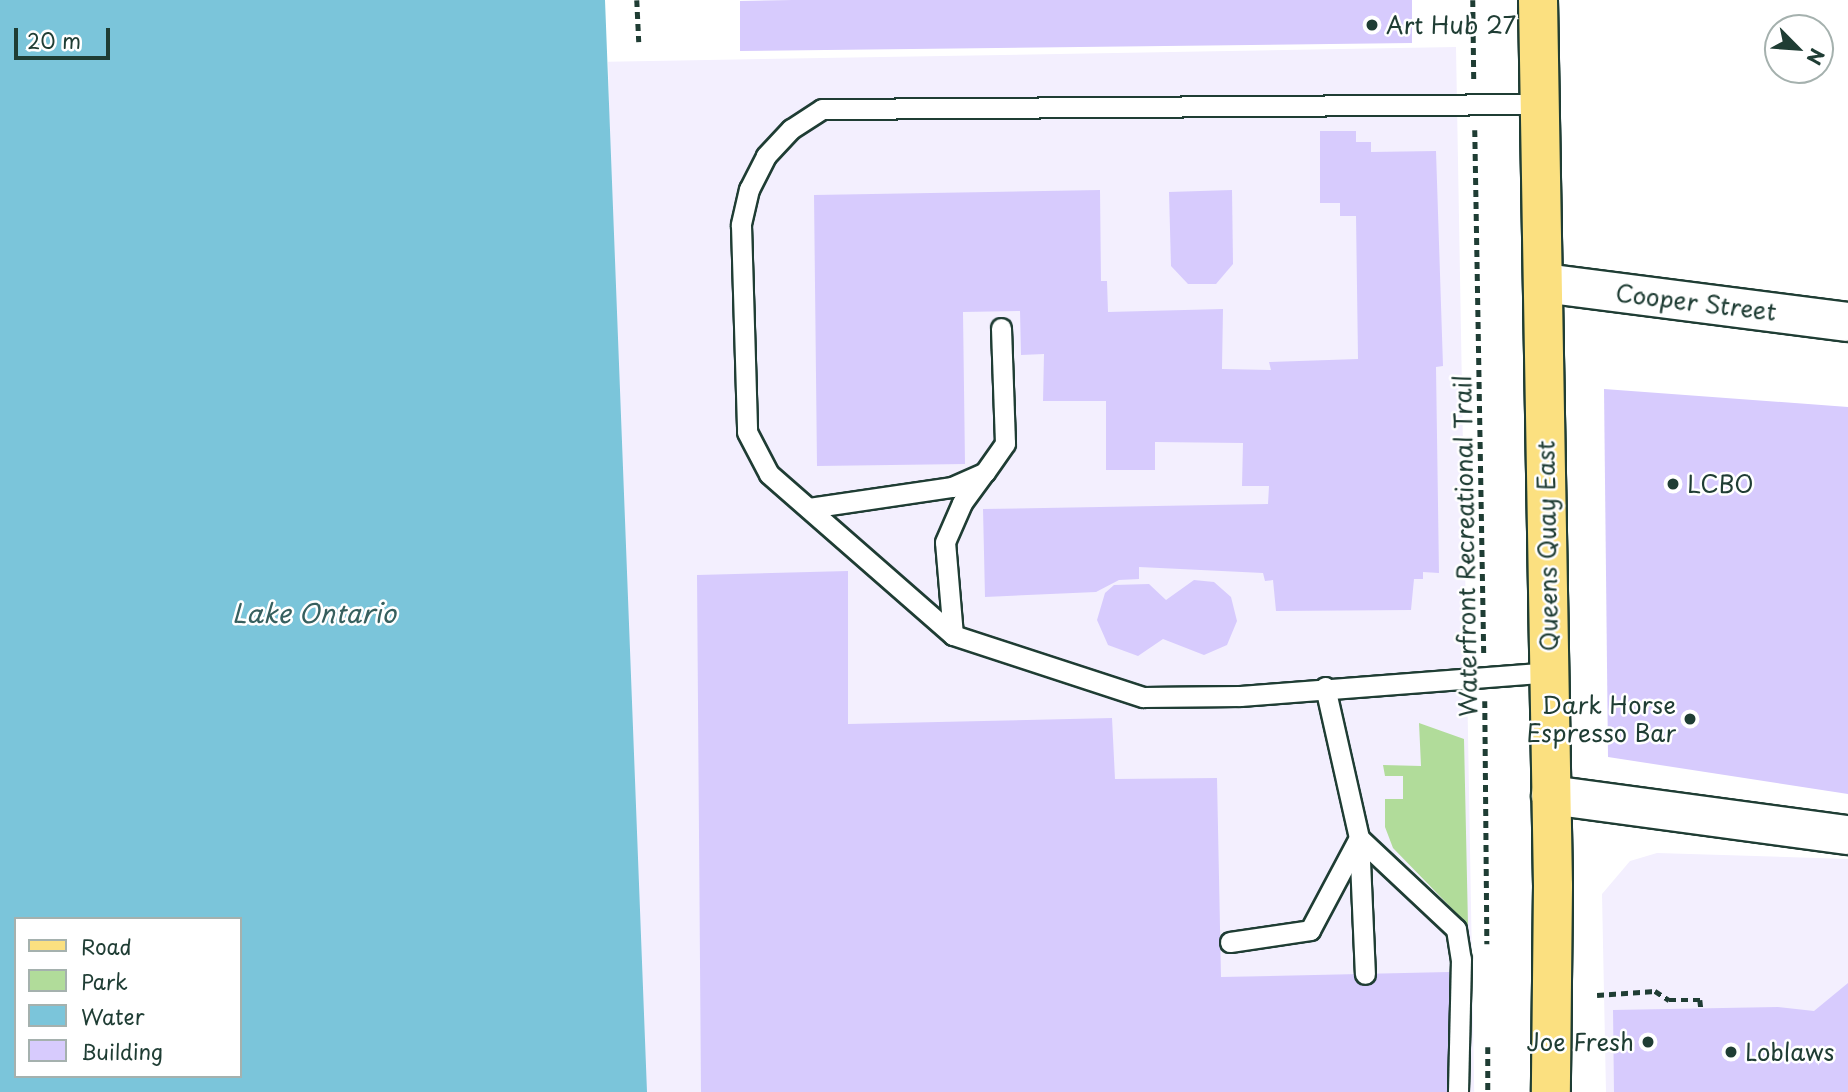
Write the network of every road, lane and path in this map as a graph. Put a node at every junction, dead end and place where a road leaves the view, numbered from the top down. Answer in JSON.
{"nodes":[{"id":1,"x":637,"y":0,"type":"edge"},
{"id":2,"x":1473,"y":0,"type":"edge"},
{"id":3,"x":1538,"y":0,"type":"edge"},
{"id":4,"x":639,"y":41,"type":"dead end"},
{"id":5,"x":1474,"y":104,"type":"junction"},
{"id":6,"x":1540,"y":104,"type":"junction"},
{"id":7,"x":1544,"y":283,"type":"junction"},
{"id":8,"x":1848,"y":322,"type":"edge"},
{"id":9,"x":1001,"y":328,"type":"dead end"},
{"id":10,"x":985,"y":472,"type":"junction"},
{"id":11,"x":809,"y":508,"type":"junction"},
{"id":12,"x":953,"y":635,"type":"junction"},
{"id":13,"x":1549,"y":672,"type":"junction"},
{"id":14,"x":1485,"y":675,"type":"junction"},
{"id":15,"x":1325,"y":687,"type":"junction"},
{"id":16,"x":1551,"y":795,"type":"junction"},
{"id":17,"x":1848,"y":835,"type":"edge"},
{"id":18,"x":1359,"y":838,"type":"junction"},
{"id":19,"x":1230,"y":942,"type":"dead end"},
{"id":20,"x":1487,"y":953,"type":"dead end"},
{"id":21,"x":1366,"y":974,"type":"dead end"},
{"id":22,"x":1597,"y":995,"type":"dead end"},
{"id":23,"x":1701,"y":1008,"type":"dead end"},
{"id":24,"x":1488,"y":1036,"type":"dead end"},
{"id":25,"x":1458,"y":1092,"type":"edge"},
{"id":26,"x":1488,"y":1092,"type":"edge"},
{"id":27,"x":1551,"y":1092,"type":"edge"}],
"edges":[{"from":1,"to":4,"type":"path"},
{"from":2,"to":5,"type":"path","name":"Waterfront Recreational Trail"},
{"from":3,"to":6,"type":"main road","name":"Queens Quay East"},
{"from":5,"to":6,"type":"lane"},
{"from":5,"to":11,"type":"lane"},
{"from":5,"to":14,"type":"path","name":"Waterfront Recreational Trail"},
{"from":6,"to":7,"type":"main road","name":"Queens Quay East"},
{"from":7,"to":8,"type":"street","name":"Cooper Street"},
{"from":7,"to":13,"type":"main road","name":"Queens Quay East"},
{"from":9,"to":10,"type":"lane"},
{"from":10,"to":11,"type":"lane"},
{"from":10,"to":12,"type":"lane"},
{"from":11,"to":12,"type":"lane"},
{"from":12,"to":15,"type":"lane"},
{"from":13,"to":14,"type":"lane"},
{"from":13,"to":16,"type":"main road","name":"Queens Quay East"},
{"from":14,"to":15,"type":"lane"},
{"from":14,"to":20,"type":"path","name":"Waterfront Recreational Trail"},
{"from":15,"to":18,"type":"lane"},
{"from":16,"to":17,"type":"street"},
{"from":16,"to":27,"type":"main road","name":"Queens Quay East"},
{"from":18,"to":19,"type":"lane"},
{"from":18,"to":21,"type":"lane"},
{"from":18,"to":25,"type":"lane"},
{"from":22,"to":23,"type":"path"},
{"from":24,"to":26,"type":"path"}]}
